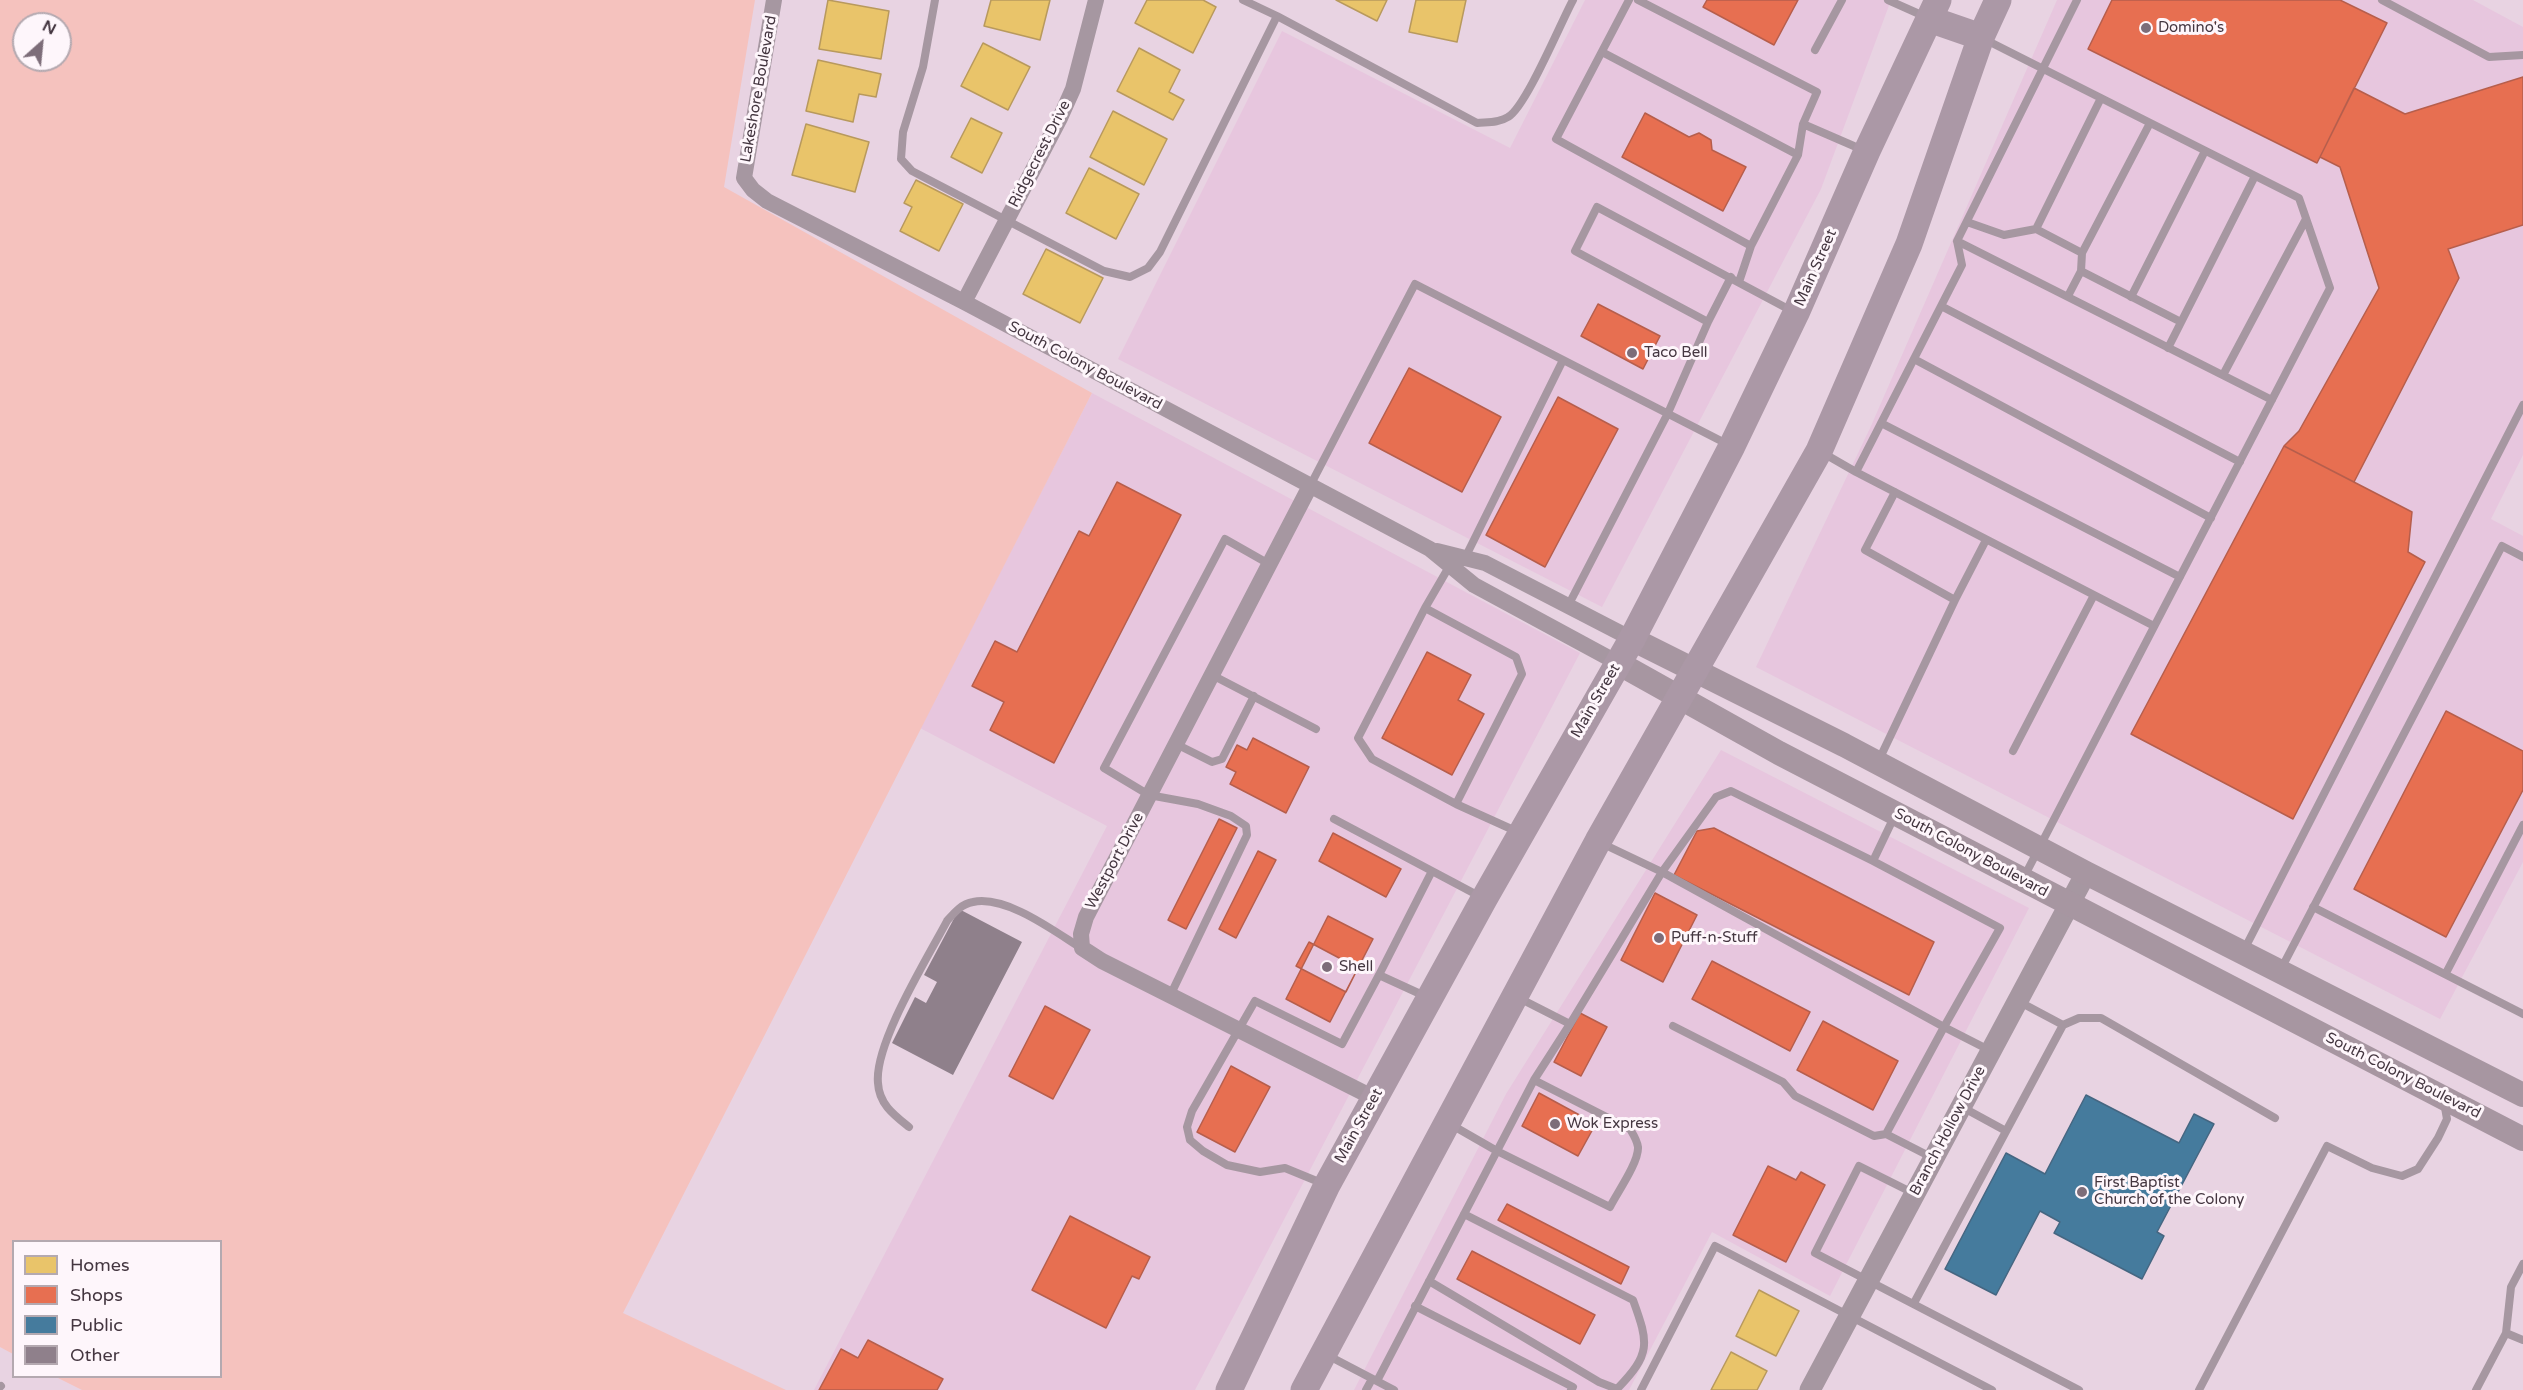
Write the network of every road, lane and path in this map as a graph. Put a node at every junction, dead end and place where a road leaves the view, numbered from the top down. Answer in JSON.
{"nodes":[{"id":1,"x":774,"y":0,"type":"edge"},
{"id":2,"x":935,"y":0,"type":"edge"},
{"id":3,"x":1096,"y":0,"type":"edge"},
{"id":4,"x":1243,"y":0,"type":"edge"},
{"id":5,"x":1572,"y":0,"type":"edge"},
{"id":6,"x":1629,"y":0,"type":"edge"},
{"id":7,"x":1638,"y":0,"type":"edge"},
{"id":8,"x":1842,"y":0,"type":"edge"},
{"id":9,"x":1888,"y":0,"type":"edge"},
{"id":10,"x":1998,"y":0,"type":"edge"},
{"id":11,"x":2077,"y":0,"type":"edge"},
{"id":12,"x":2382,"y":0,"type":"edge"},
{"id":13,"x":1933,"y":9,"type":"edge"},
{"id":14,"x":1277,"y":16,"type":"junction"},
{"id":15,"x":1981,"y":37,"type":"junction"},
{"id":16,"x":1815,"y":50,"type":"dead end"},
{"id":17,"x":1602,"y":52,"type":"junction"},
{"id":18,"x":2523,"y":56,"type":"edge"},
{"id":19,"x":2043,"y":69,"type":"junction"},
{"id":20,"x":2101,"y":98,"type":"junction"},
{"id":21,"x":2150,"y":123,"type":"junction"},
{"id":22,"x":1803,"y":124,"type":"junction"},
{"id":23,"x":1867,"y":151,"type":"junction"},
{"id":24,"x":2205,"y":151,"type":"junction"},
{"id":25,"x":1798,"y":155,"type":"junction"},
{"id":26,"x":2255,"y":176,"type":"junction"},
{"id":27,"x":744,"y":178,"type":"joint"},
{"id":28,"x":2306,"y":219,"type":"junction"},
{"id":29,"x":1005,"y":221,"type":"junction"},
{"id":30,"x":1967,"y":222,"type":"junction"},
{"id":31,"x":2036,"y":229,"type":"junction"},
{"id":32,"x":1957,"y":241,"type":"junction"},
{"id":33,"x":1751,"y":246,"type":"junction"},
{"id":34,"x":2082,"y":253,"type":"junction"},
{"id":35,"x":2080,"y":271,"type":"junction"},
{"id":36,"x":1735,"y":280,"type":"junction"},
{"id":37,"x":2068,"y":296,"type":"junction"},
{"id":38,"x":2131,"y":297,"type":"junction"},
{"id":39,"x":964,"y":302,"type":"junction"},
{"id":40,"x":1941,"y":306,"type":"junction"},
{"id":41,"x":1796,"y":313,"type":"junction"},
{"id":42,"x":1708,"y":322,"type":"junction"},
{"id":43,"x":2181,"y":322,"type":"junction"},
{"id":44,"x":2168,"y":348,"type":"junction"},
{"id":45,"x":1914,"y":358,"type":"junction"},
{"id":46,"x":1563,"y":360,"type":"junction"},
{"id":47,"x":2223,"y":375,"type":"junction"},
{"id":48,"x":2272,"y":400,"type":"junction"},
{"id":49,"x":2523,"y":405,"type":"edge"},
{"id":50,"x":1668,"y":413,"type":"junction"},
{"id":51,"x":1881,"y":423,"type":"junction"},
{"id":52,"x":1732,"y":446,"type":"junction"},
{"id":53,"x":1820,"y":451,"type":"junction"},
{"id":54,"x":2240,"y":462,"type":"junction"},
{"id":55,"x":1856,"y":472,"type":"junction"},
{"id":56,"x":1310,"y":486,"type":"junction"},
{"id":57,"x":1894,"y":492,"type":"junction"},
{"id":58,"x":2211,"y":518,"type":"junction"},
{"id":59,"x":1986,"y":540,"type":"junction"},
{"id":60,"x":1431,"y":549,"type":"junction"},
{"id":61,"x":2523,"y":557,"type":"edge"},
{"id":62,"x":1466,"y":558,"type":"junction"},
{"id":63,"x":1269,"y":564,"type":"junction"},
{"id":64,"x":1450,"y":565,"type":"junction"},
{"id":65,"x":2180,"y":577,"type":"junction"},
{"id":66,"x":2094,"y":595,"type":"junction"},
{"id":67,"x":1955,"y":600,"type":"junction"},
{"id":68,"x":1568,"y":606,"type":"junction"},
{"id":69,"x":1425,"y":608,"type":"junction"},
{"id":70,"x":2154,"y":626,"type":"junction"},
{"id":71,"x":1632,"y":639,"type":"junction"},
{"id":72,"x":1618,"y":663,"type":"junction"},
{"id":73,"x":1695,"y":670,"type":"junction"},
{"id":74,"x":1212,"y":675,"type":"junction"},
{"id":75,"x":1254,"y":696,"type":"junction"},
{"id":76,"x":1679,"y":697,"type":"junction"},
{"id":77,"x":1316,"y":729,"type":"dead end"},
{"id":78,"x":1176,"y":744,"type":"junction"},
{"id":79,"x":2013,"y":751,"type":"dead end"},
{"id":80,"x":1878,"y":763,"type":"junction"},
{"id":81,"x":1149,"y":795,"type":"junction"},
{"id":82,"x":1456,"y":804,"type":"junction"},
{"id":83,"x":1896,"y":814,"type":"junction"},
{"id":84,"x":1334,"y":819,"type":"dead end"},
{"id":85,"x":2523,"y":825,"type":"edge"},
{"id":86,"x":1521,"y":834,"type":"junction"},
{"id":87,"x":1598,"y":841,"type":"junction"},
{"id":88,"x":2039,"y":848,"type":"junction"},
{"id":89,"x":1873,"y":861,"type":"junction"},
{"id":90,"x":1432,"y":871,"type":"junction"},
{"id":91,"x":1662,"y":872,"type":"junction"},
{"id":92,"x":2086,"y":873,"type":"junction"},
{"id":93,"x":2022,"y":880,"type":"junction"},
{"id":94,"x":1484,"y":899,"type":"junction"},
{"id":95,"x":2069,"y":905,"type":"junction"},
{"id":96,"x":2313,"y":907,"type":"junction"},
{"id":97,"x":1082,"y":948,"type":"junction"},
{"id":98,"x":2243,"y":953,"type":"junction"},
{"id":99,"x":2280,"y":971,"type":"junction"},
{"id":100,"x":2446,"y":973,"type":"junction"},
{"id":101,"x":1379,"y":975,"type":"junction"},
{"id":102,"x":1170,"y":996,"type":"junction"},
{"id":103,"x":1515,"y":996,"type":"junction"},
{"id":104,"x":1430,"y":998,"type":"junction"},
{"id":105,"x":2018,"y":1001,"type":"junction"},
{"id":106,"x":2523,"y":1014,"type":"edge"},
{"id":107,"x":1570,"y":1024,"type":"junction"},
{"id":108,"x":2063,"y":1025,"type":"junction"},
{"id":109,"x":1673,"y":1026,"type":"dead end"},
{"id":110,"x":1944,"y":1027,"type":"junction"},
{"id":111,"x":1238,"y":1030,"type":"junction"},
{"id":112,"x":1990,"y":1051,"type":"junction"},
{"id":113,"x":2460,"y":1063,"type":"junction"},
{"id":114,"x":1534,"y":1080,"type":"junction"},
{"id":115,"x":2523,"y":1095,"type":"edge"},
{"id":116,"x":2444,"y":1097,"type":"junction"},
{"id":117,"x":1374,"y":1098,"type":"junction"},
{"id":118,"x":1961,"y":1106,"type":"junction"},
{"id":119,"x":2275,"y":1118,"type":"dead end"},
{"id":120,"x":1448,"y":1122,"type":"junction"},
{"id":121,"x":909,"y":1127,"type":"dead end"},
{"id":122,"x":2006,"y":1131,"type":"junction"},
{"id":123,"x":1886,"y":1134,"type":"junction"},
{"id":124,"x":2523,"y":1139,"type":"edge"},
{"id":125,"x":1497,"y":1151,"type":"junction"},
{"id":126,"x":1933,"y":1158,"type":"junction"},
{"id":127,"x":1327,"y":1185,"type":"junction"},
{"id":128,"x":1914,"y":1194,"type":"junction"},
{"id":129,"x":1464,"y":1214,"type":"junction"},
{"id":130,"x":2523,"y":1264,"type":"edge"},
{"id":131,"x":1868,"y":1280,"type":"junction"},
{"id":132,"x":1429,"y":1281,"type":"junction"},
{"id":133,"x":1914,"y":1303,"type":"junction"},
{"id":134,"x":1415,"y":1306,"type":"junction"},
{"id":135,"x":1848,"y":1316,"type":"junction"},
{"id":136,"x":2506,"y":1333,"type":"junction"},
{"id":137,"x":2523,"y":1340,"type":"edge"},
{"id":138,"x":1324,"y":1353,"type":"junction"},
{"id":139,"x":1374,"y":1380,"type":"junction"},
{"id":140,"x":1229,"y":1390,"type":"edge"},
{"id":141,"x":1305,"y":1390,"type":"edge"},
{"id":142,"x":1366,"y":1390,"type":"edge"},
{"id":143,"x":1394,"y":1390,"type":"edge"},
{"id":144,"x":1571,"y":1390,"type":"edge"},
{"id":145,"x":1641,"y":1390,"type":"edge"},
{"id":146,"x":1810,"y":1390,"type":"edge"},
{"id":147,"x":1992,"y":1390,"type":"edge"},
{"id":148,"x":2079,"y":1390,"type":"edge"},
{"id":149,"x":2199,"y":1390,"type":"edge"},
{"id":150,"x":2476,"y":1390,"type":"edge"}],
"edges":[{"from":1,"to":27,"type":"street","name":"Lakeshore Boulevard"},
{"from":2,"to":29,"type":"lane"},
{"from":3,"to":29,"type":"street","name":"Ridgecrest Drive"},
{"from":4,"to":14,"type":"lane"},
{"from":5,"to":14,"type":"lane"},
{"from":6,"to":17,"type":"lane"},
{"from":7,"to":22,"type":"lane"},
{"from":8,"to":16,"type":"lane"},
{"from":9,"to":13,"type":"lane"},
{"from":10,"to":15,"type":"main road"},
{"from":11,"to":19,"type":"lane"},
{"from":12,"to":18,"type":"lane"},
{"from":13,"to":15,"type":"main road"},
{"from":13,"to":23,"type":"main road","name":"Main Street"},
{"from":14,"to":29,"type":"lane"},
{"from":15,"to":19,"type":"lane"},
{"from":15,"to":53,"type":"main road"},
{"from":17,"to":25,"type":"lane"},
{"from":17,"to":33,"type":"lane"},
{"from":19,"to":20,"type":"lane"},
{"from":19,"to":30,"type":"lane"},
{"from":20,"to":21,"type":"lane"},
{"from":20,"to":31,"type":"lane"},
{"from":21,"to":24,"type":"lane"},
{"from":21,"to":34,"type":"lane"},
{"from":22,"to":23,"type":"lane"},
{"from":22,"to":25,"type":"lane"},
{"from":23,"to":41,"type":"main road","name":"Main Street"},
{"from":24,"to":26,"type":"lane"},
{"from":24,"to":38,"type":"lane"},
{"from":25,"to":33,"type":"lane"},
{"from":26,"to":28,"type":"lane"},
{"from":26,"to":43,"type":"lane"},
{"from":27,"to":39,"type":"street","name":"South Colony Boulevard"},
{"from":28,"to":47,"type":"lane"},
{"from":28,"to":48,"type":"lane"},
{"from":29,"to":39,"type":"street","name":"Ridgecrest Drive"},
{"from":30,"to":31,"type":"lane"},
{"from":30,"to":32,"type":"lane"},
{"from":31,"to":34,"type":"lane"},
{"from":32,"to":37,"type":"lane"},
{"from":32,"to":40,"type":"lane"},
{"from":33,"to":36,"type":"lane"},
{"from":34,"to":35,"type":"lane"},
{"from":35,"to":37,"type":"lane"},
{"from":35,"to":38,"type":"lane"},
{"from":36,"to":41,"type":"lane"},
{"from":36,"to":42,"type":"lane"},
{"from":36,"to":42,"type":"lane"},
{"from":37,"to":44,"type":"lane"},
{"from":38,"to":43,"type":"lane"},
{"from":39,"to":56,"type":"street","name":"South Colony Boulevard"},
{"from":40,"to":45,"type":"lane"},
{"from":40,"to":54,"type":"lane"},
{"from":41,"to":52,"type":"main road","name":"Main Street"},
{"from":42,"to":50,"type":"lane"},
{"from":43,"to":44,"type":"lane"},
{"from":44,"to":47,"type":"lane"},
{"from":45,"to":51,"type":"lane"},
{"from":45,"to":58,"type":"lane"},
{"from":46,"to":50,"type":"lane"},
{"from":46,"to":56,"type":"lane"},
{"from":46,"to":62,"type":"lane"},
{"from":47,"to":48,"type":"lane"},
{"from":48,"to":54,"type":"lane"},
{"from":49,"to":98,"type":"lane"},
{"from":50,"to":52,"type":"lane"},
{"from":50,"to":68,"type":"lane"},
{"from":51,"to":55,"type":"lane"},
{"from":51,"to":65,"type":"lane"},
{"from":52,"to":71,"type":"main road","name":"Main Street"},
{"from":53,"to":55,"type":"lane"},
{"from":53,"to":73,"type":"main road"},
{"from":54,"to":58,"type":"lane"},
{"from":55,"to":57,"type":"lane"},
{"from":56,"to":60,"type":"street","name":"South Colony Boulevard"},
{"from":56,"to":63,"type":"street","name":"Westport Drive"},
{"from":57,"to":59,"type":"lane"},
{"from":57,"to":67,"type":"lane"},
{"from":58,"to":65,"type":"lane"},
{"from":59,"to":66,"type":"lane"},
{"from":59,"to":67,"type":"lane"},
{"from":60,"to":62,"type":"street","name":"South Colony Boulevard"},
{"from":60,"to":64,"type":"street","name":"South Colony Boulevard"},
{"from":61,"to":96,"type":"lane"},
{"from":62,"to":68,"type":"street","name":"South Colony Boulevard"},
{"from":63,"to":74,"type":"street","name":"Westport Drive"},
{"from":63,"to":81,"type":"lane"},
{"from":64,"to":69,"type":"lane"},
{"from":64,"to":72,"type":"street","name":"South Colony Boulevard"},
{"from":65,"to":70,"type":"lane"},
{"from":66,"to":70,"type":"lane"},
{"from":66,"to":79,"type":"lane"},
{"from":67,"to":80,"type":"lane"},
{"from":68,"to":71,"type":"street","name":"South Colony Boulevard"},
{"from":69,"to":82,"type":"lane"},
{"from":69,"to":82,"type":"lane"},
{"from":70,"to":88,"type":"lane"},
{"from":71,"to":72,"type":"main road","name":"Main Street"},
{"from":71,"to":73,"type":"main road","name":"South Colony Boulevard"},
{"from":72,"to":76,"type":"main road","name":"South Colony Boulevard"},
{"from":72,"to":86,"type":"main road","name":"Main Street"},
{"from":73,"to":76,"type":"main road"},
{"from":73,"to":80,"type":"main road","name":"South Colony Boulevard"},
{"from":74,"to":75,"type":"lane"},
{"from":74,"to":78,"type":"street","name":"Westport Drive"},
{"from":75,"to":77,"type":"lane"},
{"from":75,"to":78,"type":"lane"},
{"from":76,"to":83,"type":"main road","name":"South Colony Boulevard"},
{"from":76,"to":87,"type":"main road"},
{"from":78,"to":81,"type":"street","name":"Westport Drive"},
{"from":80,"to":88,"type":"main road","name":"South Colony Boulevard"},
{"from":81,"to":97,"type":"street","name":"Westport Drive"},
{"from":81,"to":102,"type":"lane"},
{"from":82,"to":86,"type":"lane"},
{"from":83,"to":89,"type":"lane"},
{"from":83,"to":93,"type":"main road","name":"South Colony Boulevard"},
{"from":84,"to":90,"type":"lane"},
{"from":85,"to":100,"type":"lane"},
{"from":86,"to":94,"type":"main road","name":"Main Street"},
{"from":87,"to":91,"type":"lane"},
{"from":87,"to":103,"type":"main road"},
{"from":88,"to":92,"type":"main road","name":"South Colony Boulevard"},
{"from":88,"to":93,"type":"lane"},
{"from":89,"to":91,"type":"lane"},
{"from":89,"to":110,"type":"lane"},
{"from":90,"to":94,"type":"lane"},
{"from":90,"to":101,"type":"lane"},
{"from":91,"to":107,"type":"lane"},
{"from":91,"to":110,"type":"lane"},
{"from":92,"to":95,"type":"street","name":"Branch Hollow Drive"},
{"from":92,"to":98,"type":"main road","name":"South Colony Boulevard"},
{"from":93,"to":95,"type":"main road","name":"South Colony Boulevard"},
{"from":94,"to":104,"type":"main road","name":"Main Street"},
{"from":95,"to":105,"type":"street","name":"Branch Hollow Drive"},
{"from":95,"to":116,"type":"main road","name":"South Colony Boulevard"},
{"from":96,"to":99,"type":"lane"},
{"from":96,"to":100,"type":"lane"},
{"from":97,"to":102,"type":"street"},
{"from":97,"to":121,"type":"lane"},
{"from":98,"to":99,"type":"main road","name":"South Colony Boulevard"},
{"from":99,"to":113,"type":"main road","name":"South Colony Boulevard"},
{"from":100,"to":106,"type":"lane"},
{"from":101,"to":104,"type":"lane"},
{"from":101,"to":111,"type":"lane"},
{"from":102,"to":111,"type":"street"},
{"from":103,"to":107,"type":"lane"},
{"from":103,"to":120,"type":"main road"},
{"from":104,"to":117,"type":"main road","name":"Main Street"},
{"from":105,"to":108,"type":"lane"},
{"from":105,"to":112,"type":"street","name":"Branch Hollow Drive"},
{"from":107,"to":114,"type":"lane"},
{"from":108,"to":119,"type":"lane"},
{"from":108,"to":122,"type":"lane"},
{"from":109,"to":123,"type":"lane"},
{"from":110,"to":112,"type":"lane"},
{"from":110,"to":123,"type":"lane"},
{"from":111,"to":117,"type":"street"},
{"from":111,"to":127,"type":"lane"},
{"from":112,"to":118,"type":"street","name":"Branch Hollow Drive"},
{"from":113,"to":115,"type":"main road","name":"South Colony Boulevard"},
{"from":113,"to":116,"type":"main road"},
{"from":114,"to":125,"type":"lane"},
{"from":114,"to":125,"type":"lane"},
{"from":116,"to":124,"type":"main road","name":"South Colony Boulevard"},
{"from":116,"to":149,"type":"lane"},
{"from":117,"to":127,"type":"main road","name":"Main Street"},
{"from":118,"to":122,"type":"lane"},
{"from":118,"to":126,"type":"street","name":"Branch Hollow Drive"},
{"from":120,"to":125,"type":"lane"},
{"from":120,"to":138,"type":"main road"},
{"from":122,"to":133,"type":"lane"},
{"from":123,"to":126,"type":"lane"},
{"from":125,"to":129,"type":"lane"},
{"from":126,"to":128,"type":"street","name":"Branch Hollow Drive"},
{"from":127,"to":140,"type":"main road","name":"Main Street"},
{"from":128,"to":131,"type":"street","name":"Branch Hollow Drive"},
{"from":128,"to":131,"type":"lane"},
{"from":129,"to":132,"type":"lane"},
{"from":129,"to":132,"type":"lane"},
{"from":130,"to":136,"type":"lane"},
{"from":131,"to":133,"type":"lane"},
{"from":131,"to":135,"type":"street","name":"Branch Hollow Drive"},
{"from":132,"to":134,"type":"lane"},
{"from":133,"to":148,"type":"lane"},
{"from":134,"to":139,"type":"lane"},
{"from":134,"to":144,"type":"lane"},
{"from":135,"to":145,"type":"lane"},
{"from":135,"to":146,"type":"street","name":"Branch Hollow Drive"},
{"from":135,"to":147,"type":"lane"},
{"from":136,"to":137,"type":"lane"},
{"from":136,"to":150,"type":"lane"},
{"from":138,"to":139,"type":"lane"},
{"from":138,"to":141,"type":"main road"},
{"from":139,"to":142,"type":"lane"},
{"from":139,"to":143,"type":"lane"}]}
